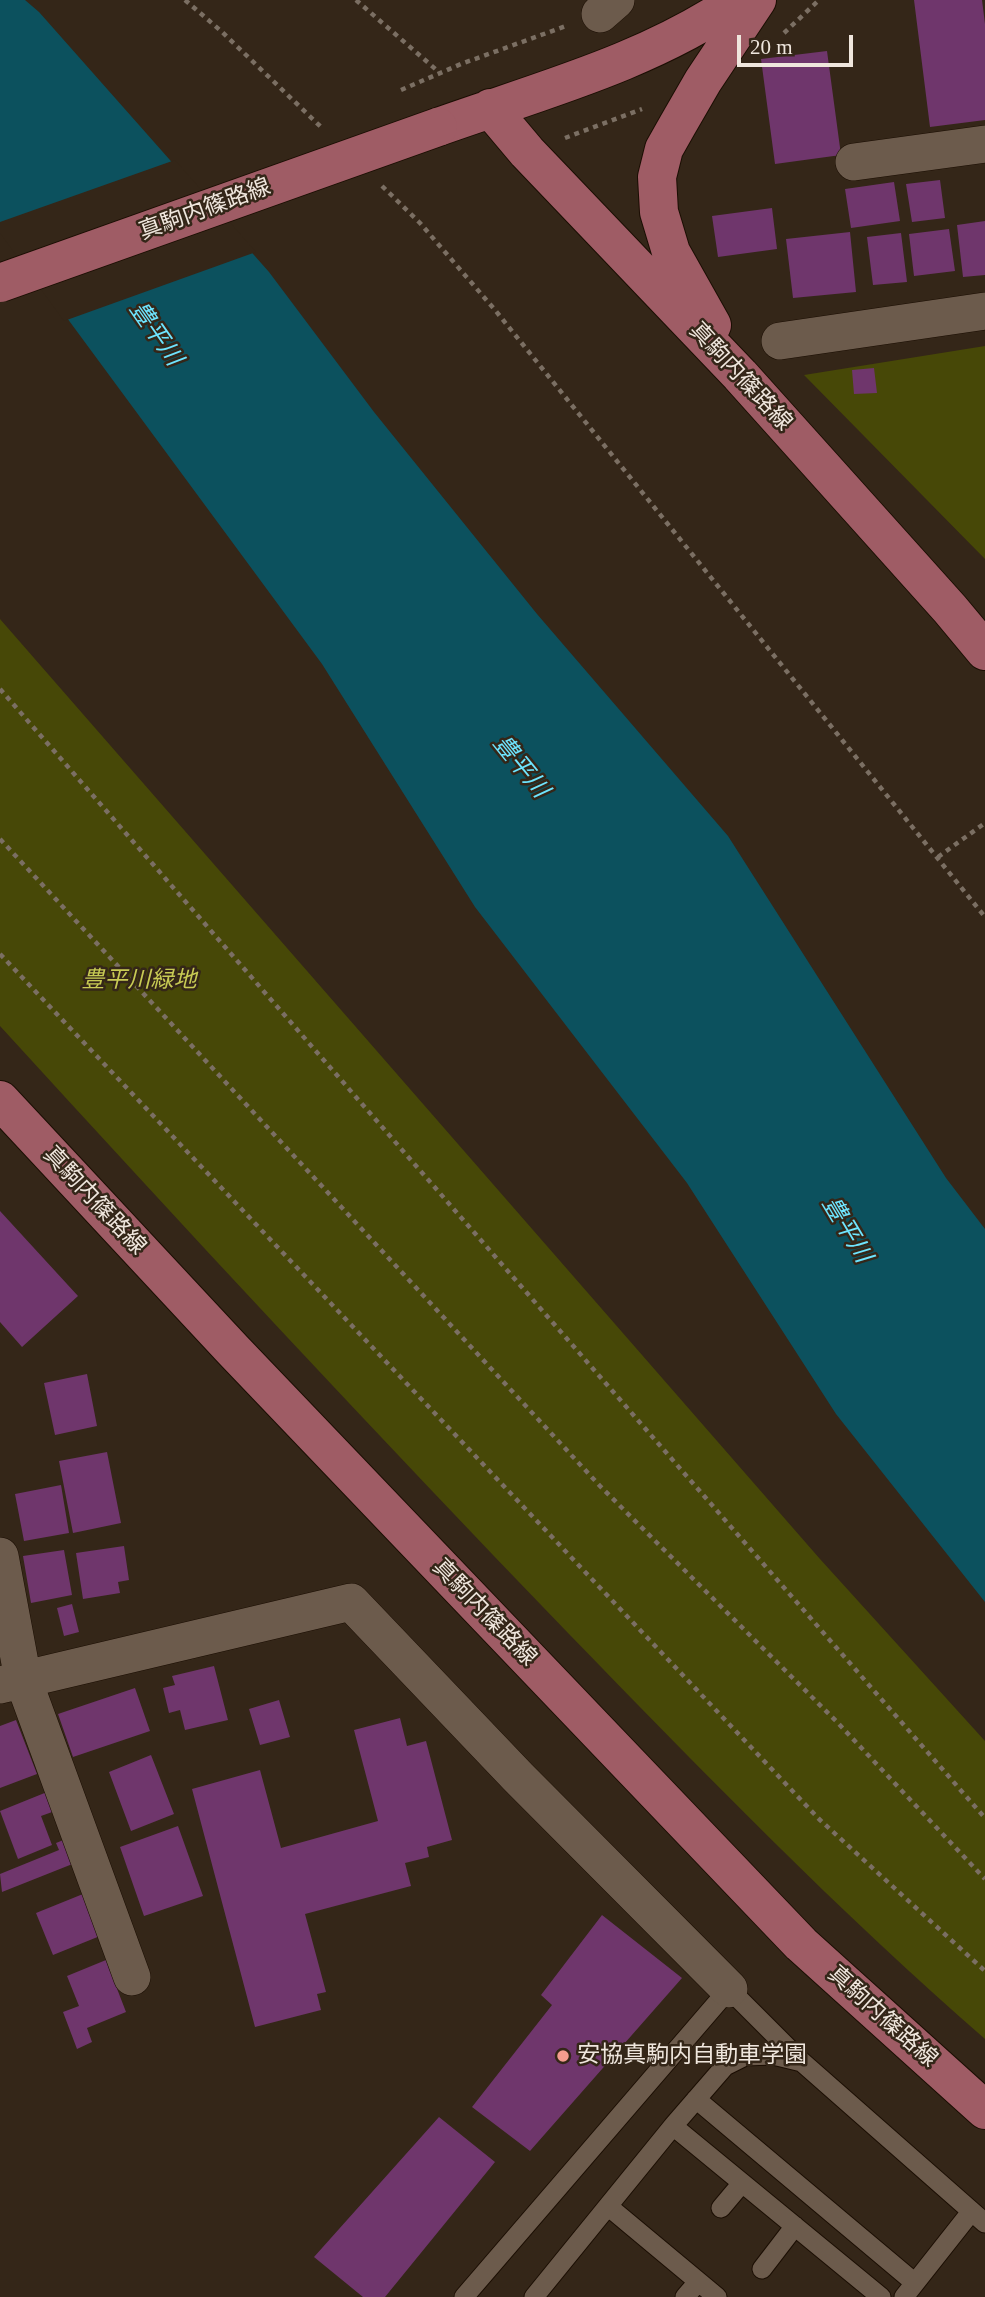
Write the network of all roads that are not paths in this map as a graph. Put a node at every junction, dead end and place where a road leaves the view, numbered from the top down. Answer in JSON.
{"nodes":[{"id":1,"x":738,"y":0,"type":"edge"},
{"id":2,"x":757,"y":0,"type":"edge"},
{"id":3,"x":489,"y":108,"type":"junction"},
{"id":4,"x":985,"y":144,"type":"edge"},
{"id":5,"x":854,"y":162,"type":"dead end"},
{"id":6,"x":0,"y":283,"type":"edge"},
{"id":7,"x":985,"y":311,"type":"edge"},
{"id":8,"x":780,"y":341,"type":"dead end"},
{"id":9,"x":740,"y":375,"type":"junction"},
{"id":10,"x":985,"y":651,"type":"edge"},
{"id":11,"x":0,"y":1100,"type":"edge"},
{"id":12,"x":0,"y":1556,"type":"edge"},
{"id":13,"x":11,"y":1682,"type":"edge"},
{"id":14,"x":132,"y":1977,"type":"dead end"},
{"id":15,"x":729,"y":1989,"type":"junction"},
{"id":16,"x":802,"y":2062,"type":"junction"},
{"id":17,"x":696,"y":2099,"type":"junction"},
{"id":18,"x":985,"y":2110,"type":"edge"},
{"id":19,"x":673,"y":2126,"type":"junction"},
{"id":20,"x":742,"y":2183,"type":"junction"},
{"id":21,"x":608,"y":2207,"type":"junction"},
{"id":22,"x":721,"y":2207,"type":"dead end"},
{"id":23,"x":978,"y":2218,"type":"edge"},
{"id":24,"x":795,"y":2226,"type":"junction"},
{"id":25,"x":762,"y":2269,"type":"dead end"},
{"id":26,"x":698,"y":2281,"type":"junction"},
{"id":27,"x":909,"y":2293,"type":"edge"},
{"id":28,"x":464,"y":2297,"type":"edge"},
{"id":29,"x":534,"y":2297,"type":"edge"},
{"id":30,"x":685,"y":2297,"type":"edge"},
{"id":31,"x":717,"y":2297,"type":"edge"},
{"id":32,"x":881,"y":2297,"type":"edge"}],
"edges":[{"from":1,"to":3,"type":"main road","name":"真駒内篠路線"},
{"from":2,"to":9,"type":"main road"},
{"from":3,"to":6,"type":"main road","name":"真駒内篠路線","bridge":true},
{"from":3,"to":9,"type":"main road","name":"真駒内篠路線"},
{"from":4,"to":5,"type":"street"},
{"from":7,"to":8,"type":"street"},
{"from":9,"to":10,"type":"main road","name":"真駒内篠路線"},
{"from":11,"to":18,"type":"main road","name":"真駒内篠路線"},
{"from":12,"to":13,"type":"street"},
{"from":13,"to":14,"type":"street"},
{"from":13,"to":15,"type":"street"},
{"from":15,"to":16,"type":"lane"},
{"from":15,"to":28,"type":"lane"},
{"from":16,"to":17,"type":"lane"},
{"from":16,"to":23,"type":"lane"},
{"from":17,"to":19,"type":"lane"},
{"from":17,"to":27,"type":"lane"},
{"from":19,"to":20,"type":"lane"},
{"from":19,"to":21,"type":"lane"},
{"from":20,"to":22,"type":"lane"},
{"from":20,"to":24,"type":"lane"},
{"from":21,"to":26,"type":"lane"},
{"from":21,"to":29,"type":"lane"},
{"from":23,"to":27,"type":"lane"},
{"from":24,"to":25,"type":"lane"},
{"from":24,"to":32,"type":"lane"},
{"from":26,"to":30,"type":"lane"},
{"from":26,"to":31,"type":"lane"}]}
